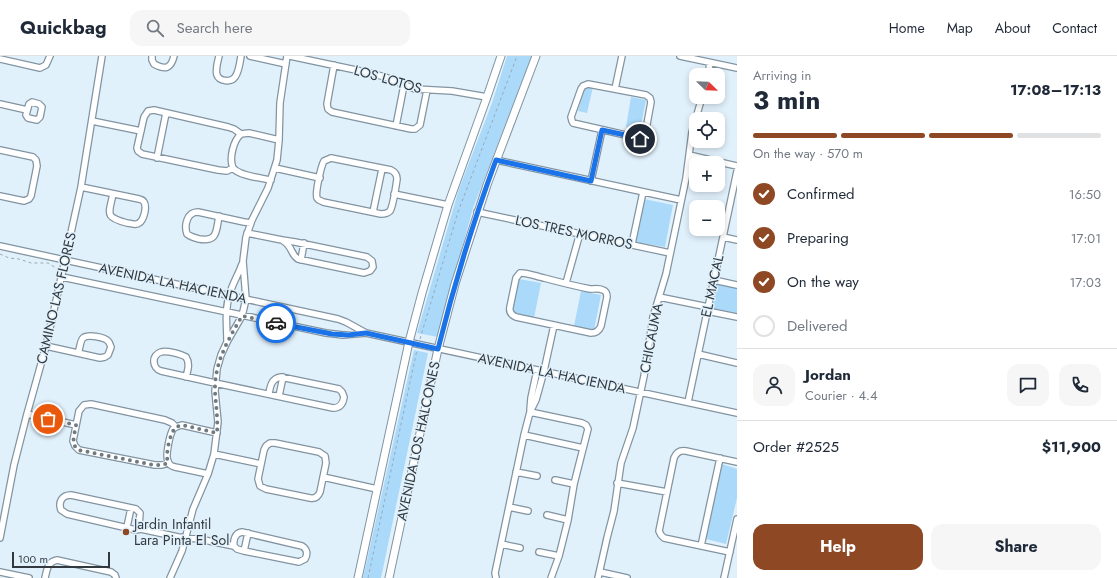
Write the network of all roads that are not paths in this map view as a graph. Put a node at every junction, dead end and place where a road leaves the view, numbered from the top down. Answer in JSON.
{"nodes":[{"id":1,"x":50,"y":56,"type":"edge"},
{"id":2,"x":102,"y":56,"type":"edge"},
{"id":3,"x":152,"y":56,"type":"edge"},
{"id":4,"x":174,"y":56,"type":"edge"},
{"id":5,"x":219,"y":56,"type":"edge"},
{"id":6,"x":241,"y":56,"type":"edge"},
{"id":7,"x":250,"y":56,"type":"edge"},
{"id":8,"x":289,"y":56,"type":"edge"},
{"id":9,"x":500,"y":56,"type":"edge"},
{"id":10,"x":536,"y":56,"type":"edge"},
{"id":11,"x":622,"y":56,"type":"edge"},
{"id":12,"x":680,"y":56,"type":"edge"},
{"id":13,"x":0,"y":59,"type":"edge"},
{"id":14,"x":710,"y":63,"type":"junction"},
{"id":15,"x":286,"y":64,"type":"junction"},
{"id":16,"x":334,"y":65,"type":"junction"},
{"id":17,"x":709,"y":68,"type":"edge"},
{"id":18,"x":737,"y":68,"type":"edge"},
{"id":19,"x":404,"y":85,"type":"junction"},
{"id":20,"x":615,"y":89,"type":"junction"},
{"id":21,"x":427,"y":90,"type":"junction"},
{"id":22,"x":487,"y":97,"type":"junction"},
{"id":23,"x":0,"y":104,"type":"edge"},
{"id":24,"x":700,"y":104,"type":"edge"},
{"id":25,"x":27,"y":110,"type":"dead end"},
{"id":26,"x":166,"y":113,"type":"junction"},
{"id":27,"x":92,"y":121,"type":"junction"},
{"id":28,"x":396,"y":126,"type":"junction"},
{"id":29,"x":602,"y":130,"type":"junction"},
{"id":30,"x":141,"y":131,"type":"junction"},
{"id":31,"x":241,"y":134,"type":"junction"},
{"id":32,"x":279,"y":140,"type":"junction"},
{"id":33,"x":0,"y":150,"type":"edge"},
{"id":34,"x":689,"y":155,"type":"junction"},
{"id":35,"x":157,"y":158,"type":"junction"},
{"id":36,"x":496,"y":160,"type":"junction"},
{"id":37,"x":737,"y":166,"type":"edge"},
{"id":38,"x":233,"y":168,"type":"junction"},
{"id":39,"x":275,"y":168,"type":"junction"},
{"id":40,"x":382,"y":168,"type":"junction"},
{"id":41,"x":737,"y":170,"type":"edge"},
{"id":42,"x":320,"y":178,"type":"junction"},
{"id":43,"x":271,"y":180,"type":"junction"},
{"id":44,"x":591,"y":181,"type":"junction"},
{"id":45,"x":81,"y":187,"type":"junction"},
{"id":46,"x":643,"y":192,"type":"junction"},
{"id":47,"x":735,"y":193,"type":"edge"},
{"id":48,"x":113,"y":194,"type":"junction"},
{"id":49,"x":394,"y":194,"type":"junction"},
{"id":50,"x":0,"y":196,"type":"edge"},
{"id":51,"x":681,"y":200,"type":"junction"},
{"id":52,"x":448,"y":205,"type":"junction"},
{"id":53,"x":373,"y":212,"type":"junction"},
{"id":54,"x":478,"y":212,"type":"junction"},
{"id":55,"x":219,"y":216,"type":"junction"},
{"id":56,"x":250,"y":223,"type":"junction"},
{"id":57,"x":725,"y":229,"type":"edge"},
{"id":58,"x":247,"y":233,"type":"junction"},
{"id":59,"x":580,"y":233,"type":"junction"},
{"id":60,"x":723,"y":236,"type":"joint"},
{"id":61,"x":282,"y":240,"type":"junction"},
{"id":62,"x":737,"y":240,"type":"edge"},
{"id":63,"x":295,"y":242,"type":"junction"},
{"id":64,"x":304,"y":244,"type":"junction"},
{"id":65,"x":632,"y":244,"type":"junction"},
{"id":66,"x":0,"y":246,"type":"edge"},
{"id":67,"x":290,"y":247,"type":"junction"},
{"id":68,"x":670,"y":253,"type":"junction"},
{"id":69,"x":66,"y":260,"type":"junction"},
{"id":70,"x":301,"y":260,"type":"junction"},
{"id":71,"x":243,"y":261,"type":"junction"},
{"id":72,"x":62,"y":277,"type":"junction"},
{"id":73,"x":714,"y":280,"type":"junction"},
{"id":74,"x":566,"y":283,"type":"junction"},
{"id":75,"x":737,"y":285,"type":"edge"},
{"id":76,"x":229,"y":295,"type":"junction"},
{"id":77,"x":659,"y":297,"type":"junction"},
{"id":78,"x":246,"y":298,"type":"junction"},
{"id":79,"x":708,"y":309,"type":"junction"},
{"id":80,"x":226,"y":313,"type":"junction"},
{"id":81,"x":242,"y":316,"type":"junction"},
{"id":82,"x":737,"y":317,"type":"edge"},
{"id":83,"x":554,"y":325,"type":"junction"},
{"id":84,"x":230,"y":331,"type":"junction"},
{"id":85,"x":366,"y":333,"type":"junction"},
{"id":86,"x":409,"y":342,"type":"junction"},
{"id":87,"x":46,"y":346,"type":"junction"},
{"id":88,"x":438,"y":349,"type":"junction"},
{"id":89,"x":78,"y":353,"type":"junction"},
{"id":90,"x":698,"y":354,"type":"junction"},
{"id":91,"x":737,"y":363,"type":"edge"},
{"id":92,"x":537,"y":370,"type":"junction"},
{"id":93,"x":544,"y":371,"type":"junction"},
{"id":94,"x":186,"y":377,"type":"junction"},
{"id":95,"x":283,"y":377,"type":"junction"},
{"id":96,"x":215,"y":383,"type":"junction"},
{"id":97,"x":641,"y":392,"type":"junction"},
{"id":98,"x":269,"y":394,"type":"junction"},
{"id":99,"x":279,"y":396,"type":"junction"},
{"id":100,"x":688,"y":402,"type":"junction"},
{"id":101,"x":530,"y":412,"type":"junction"},
{"id":102,"x":737,"y":413,"type":"edge"},
{"id":103,"x":27,"y":414,"type":"junction"},
{"id":104,"x":76,"y":425,"type":"junction"},
{"id":105,"x":176,"y":427,"type":"junction"},
{"id":106,"x":217,"y":433,"type":"junction"},
{"id":107,"x":524,"y":435,"type":"junction"},
{"id":108,"x":583,"y":448,"type":"junction"},
{"id":109,"x":214,"y":454,"type":"junction"},
{"id":110,"x":720,"y":458,"type":"junction"},
{"id":111,"x":737,"y":462,"type":"edge"},
{"id":112,"x":168,"y":463,"type":"junction"},
{"id":113,"x":261,"y":464,"type":"junction"},
{"id":114,"x":516,"y":472,"type":"junction"},
{"id":115,"x":208,"y":474,"type":"junction"},
{"id":116,"x":537,"y":476,"type":"dead end"},
{"id":117,"x":323,"y":477,"type":"junction"},
{"id":118,"x":555,"y":480,"type":"dead end"},
{"id":119,"x":617,"y":483,"type":"junction"},
{"id":120,"x":574,"y":484,"type":"junction"},
{"id":121,"x":377,"y":489,"type":"junction"},
{"id":122,"x":667,"y":492,"type":"junction"},
{"id":123,"x":509,"y":507,"type":"junction"},
{"id":124,"x":131,"y":508,"type":"junction"},
{"id":125,"x":528,"y":511,"type":"dead end"},
{"id":126,"x":547,"y":515,"type":"dead end"},
{"id":127,"x":737,"y":519,"type":"edge"},
{"id":128,"x":568,"y":520,"type":"junction"},
{"id":129,"x":127,"y":527,"type":"junction"},
{"id":130,"x":140,"y":527,"type":"junction"},
{"id":131,"x":248,"y":533,"type":"junction"},
{"id":132,"x":0,"y":538,"type":"edge"},
{"id":133,"x":185,"y":538,"type":"junction"},
{"id":134,"x":501,"y":544,"type":"junction"},
{"id":135,"x":234,"y":546,"type":"junction"},
{"id":136,"x":701,"y":546,"type":"junction"},
{"id":137,"x":520,"y":548,"type":"dead end"},
{"id":138,"x":244,"y":551,"type":"junction"},
{"id":139,"x":539,"y":552,"type":"dead end"},
{"id":140,"x":730,"y":552,"type":"junction"},
{"id":141,"x":559,"y":556,"type":"junction"},
{"id":142,"x":0,"y":572,"type":"edge"},
{"id":143,"x":599,"y":575,"type":"edge"},
{"id":144,"x":29,"y":578,"type":"edge"},
{"id":145,"x":45,"y":578,"type":"edge"},
{"id":146,"x":116,"y":578,"type":"edge"},
{"id":147,"x":170,"y":578,"type":"edge"},
{"id":148,"x":358,"y":578,"type":"edge"},
{"id":149,"x":389,"y":578,"type":"edge"},
{"id":150,"x":496,"y":578,"type":"edge"},
{"id":151,"x":551,"y":578,"type":"edge"},
{"id":152,"x":627,"y":578,"type":"edge"},
{"id":153,"x":724,"y":578,"type":"edge"}],
"edges":[{"from":1,"to":13,"type":"street"},
{"from":2,"to":27,"type":"street","name":"CAMINO LAS FLORES"},
{"from":3,"to":4,"type":"street"},
{"from":5,"to":6,"type":"street"},
{"from":7,"to":15,"type":"street"},
{"from":8,"to":15,"type":"street"},
{"from":8,"to":16,"type":"street","name":"LOS LOTOS"},
{"from":9,"to":22,"type":"street"},
{"from":10,"to":36,"type":"street","name":"AVENIDA LOS HALCONES"},
{"from":11,"to":20,"type":"street"},
{"from":12,"to":14,"type":"street"},
{"from":14,"to":17,"type":"street"},
{"from":14,"to":18,"type":"street"},
{"from":15,"to":32,"type":"street"},
{"from":16,"to":19,"type":"street","name":"LOS LOTOS"},
{"from":16,"to":28,"type":"street"},
{"from":19,"to":21,"type":"street","name":"LOS LOTOS"},
{"from":19,"to":28,"type":"street"},
{"from":20,"to":29,"type":"street"},
{"from":20,"to":29,"type":"street"},
{"from":21,"to":22,"type":"street","name":"LOS LOTOS"},
{"from":21,"to":28,"type":"street"},
{"from":22,"to":52,"type":"street"},
{"from":23,"to":25,"type":"street"},
{"from":24,"to":34,"type":"street","name":"CHICAUMA"},
{"from":26,"to":30,"type":"street"},
{"from":26,"to":31,"type":"street"},
{"from":26,"to":35,"type":"street"},
{"from":27,"to":30,"type":"street"},
{"from":27,"to":45,"type":"street","name":"CAMINO LAS FLORES"},
{"from":29,"to":44,"type":"street"},
{"from":30,"to":35,"type":"street"},
{"from":31,"to":32,"type":"street"},
{"from":31,"to":38,"type":"street"},
{"from":32,"to":39,"type":"street"},
{"from":33,"to":50,"type":"street"},
{"from":34,"to":37,"type":"street"},
{"from":34,"to":51,"type":"street","name":"CHICAUMA"},
{"from":35,"to":38,"type":"street"},
{"from":36,"to":44,"type":"street"},
{"from":36,"to":54,"type":"street","name":"AVENIDA LOS HALCONES"},
{"from":38,"to":43,"type":"street"},
{"from":39,"to":42,"type":"street"},
{"from":39,"to":43,"type":"street"},
{"from":40,"to":42,"type":"street"},
{"from":40,"to":49,"type":"street"},
{"from":40,"to":53,"type":"street"},
{"from":41,"to":47,"type":"street","name":"EL MACAL"},
{"from":42,"to":53,"type":"street"},
{"from":43,"to":56,"type":"street"},
{"from":44,"to":46,"type":"street"},
{"from":45,"to":48,"type":"street"},
{"from":45,"to":69,"type":"street","name":"CAMINO LAS FLORES"},
{"from":46,"to":51,"type":"street"},
{"from":46,"to":65,"type":"street"},
{"from":47,"to":57,"type":"street","name":"EL MACAL"},
{"from":48,"to":48,"type":"street"},
{"from":49,"to":52,"type":"street"},
{"from":49,"to":53,"type":"street"},
{"from":51,"to":68,"type":"street","name":"CHICAUMA"},
{"from":52,"to":86,"type":"street"},
{"from":54,"to":59,"type":"street","name":"LOS TRES MORROS"},
{"from":54,"to":88,"type":"street","name":"AVENIDA LOS HALCONES"},
{"from":55,"to":55,"type":"street"},
{"from":55,"to":56,"type":"street"},
{"from":56,"to":58,"type":"street"},
{"from":58,"to":61,"type":"street"},
{"from":58,"to":71,"type":"street"},
{"from":59,"to":65,"type":"street","name":"LOS TRES MORROS"},
{"from":59,"to":74,"type":"street"},
{"from":60,"to":62,"type":"street"},
{"from":60,"to":73,"type":"street","name":"EL MACAL"},
{"from":61,"to":63,"type":"street"},
{"from":61,"to":67,"type":"street"},
{"from":63,"to":64,"type":"street"},
{"from":63,"to":67,"type":"street"},
{"from":64,"to":70,"type":"street"},
{"from":64,"to":70,"type":"street"},
{"from":65,"to":68,"type":"street","name":"LOS TRES MORROS"},
{"from":66,"to":69,"type":"street","name":"AVENIDA LA HACIENDA"},
{"from":67,"to":70,"type":"street"},
{"from":68,"to":77,"type":"street","name":"CHICAUMA"},
{"from":69,"to":72,"type":"street","name":"CAMINO LAS FLORES"},
{"from":69,"to":76,"type":"street","name":"AVENIDA LA HACIENDA"},
{"from":71,"to":76,"type":"street"},
{"from":71,"to":78,"type":"street"},
{"from":72,"to":80,"type":"street","name":"AVENIDA LA HACIENDA"},
{"from":72,"to":87,"type":"street","name":"CAMINO LAS FLORES"},
{"from":73,"to":75,"type":"street"},
{"from":73,"to":79,"type":"street","name":"EL MACAL"},
{"from":74,"to":83,"type":"street"},
{"from":74,"to":83,"type":"street"},
{"from":76,"to":78,"type":"street","name":"AVENIDA LA HACIENDA"},
{"from":76,"to":80,"type":"street"},
{"from":77,"to":79,"type":"street"},
{"from":77,"to":97,"type":"street","name":"CHICAUMA"},
{"from":78,"to":81,"type":"street"},
{"from":78,"to":85,"type":"street","name":"AVENIDA LA HACIENDA"},
{"from":79,"to":82,"type":"street"},
{"from":79,"to":90,"type":"street","name":"EL MACAL"},
{"from":80,"to":81,"type":"street","name":"AVENIDA LA HACIENDA"},
{"from":80,"to":84,"type":"street"},
{"from":81,"to":84,"type":"street"},
{"from":81,"to":85,"type":"street","name":"AVENIDA LA HACIENDA"},
{"from":83,"to":93,"type":"street"},
{"from":84,"to":96,"type":"street"},
{"from":85,"to":86,"type":"street","name":"AVENIDA LA HACIENDA"},
{"from":86,"to":88,"type":"street","name":"AVENIDA LA HACIENDA"},
{"from":86,"to":121,"type":"street"},
{"from":87,"to":89,"type":"street"},
{"from":87,"to":103,"type":"street","name":"CAMINO LAS FLORES"},
{"from":88,"to":92,"type":"street","name":"AVENIDA LA HACIENDA"},
{"from":88,"to":149,"type":"street","name":"AVENIDA LOS HALCONES"},
{"from":89,"to":89,"type":"street"},
{"from":90,"to":91,"type":"street"},
{"from":90,"to":100,"type":"street","name":"EL MACAL"},
{"from":92,"to":93,"type":"street","name":"AVENIDA LA HACIENDA"},
{"from":92,"to":101,"type":"street"},
{"from":93,"to":97,"type":"street","name":"AVENIDA LA HACIENDA"},
{"from":93,"to":101,"type":"street"},
{"from":94,"to":94,"type":"street"},
{"from":94,"to":96,"type":"street"},
{"from":95,"to":98,"type":"street"},
{"from":95,"to":99,"type":"street"},
{"from":95,"to":99,"type":"street"},
{"from":96,"to":98,"type":"street"},
{"from":96,"to":106,"type":"street"},
{"from":97,"to":100,"type":"street","name":"AVENIDA LA HACIENDA"},
{"from":97,"to":119,"type":"street","name":"CHICAUMA"},
{"from":98,"to":99,"type":"street"},
{"from":100,"to":102,"type":"street","name":"AVENIDA LA HACIENDA"},
{"from":101,"to":107,"type":"street"},
{"from":101,"to":108,"type":"street"},
{"from":103,"to":104,"type":"street"},
{"from":103,"to":132,"type":"street","name":"CAMINO LAS FLORES"},
{"from":104,"to":105,"type":"street"},
{"from":104,"to":112,"type":"street"},
{"from":105,"to":106,"type":"street"},
{"from":105,"to":112,"type":"street"},
{"from":106,"to":109,"type":"street"},
{"from":107,"to":108,"type":"street"},
{"from":107,"to":114,"type":"street"},
{"from":108,"to":120,"type":"street"},
{"from":109,"to":113,"type":"street"},
{"from":109,"to":115,"type":"street"},
{"from":110,"to":111,"type":"street"},
{"from":110,"to":122,"type":"street"},
{"from":110,"to":136,"type":"street"},
{"from":112,"to":115,"type":"street"},
{"from":113,"to":117,"type":"street"},
{"from":113,"to":117,"type":"street"},
{"from":114,"to":116,"type":"street"},
{"from":114,"to":123,"type":"street"},
{"from":115,"to":133,"type":"street"},
{"from":117,"to":121,"type":"street"},
{"from":118,"to":120,"type":"street"},
{"from":119,"to":122,"type":"street"},
{"from":119,"to":143,"type":"street","name":"CHICAUMA"},
{"from":120,"to":128,"type":"street"},
{"from":121,"to":148,"type":"street"},
{"from":122,"to":136,"type":"street"},
{"from":123,"to":125,"type":"street"},
{"from":123,"to":134,"type":"street"},
{"from":124,"to":129,"type":"street"},
{"from":124,"to":129,"type":"street"},
{"from":124,"to":130,"type":"street"},
{"from":126,"to":128,"type":"street"},
{"from":127,"to":140,"type":"street"},
{"from":128,"to":141,"type":"street"},
{"from":129,"to":130,"type":"street"},
{"from":130,"to":133,"type":"street"},
{"from":131,"to":135,"type":"street"},
{"from":131,"to":138,"type":"street"},
{"from":131,"to":138,"type":"street"},
{"from":133,"to":135,"type":"street"},
{"from":133,"to":147,"type":"street"},
{"from":134,"to":137,"type":"street"},
{"from":134,"to":150,"type":"street"},
{"from":135,"to":138,"type":"street"},
{"from":136,"to":140,"type":"street"},
{"from":139,"to":141,"type":"street"},
{"from":140,"to":153,"type":"street"},
{"from":141,"to":151,"type":"street"},
{"from":142,"to":144,"type":"street"},
{"from":143,"to":152,"type":"street"},
{"from":145,"to":146,"type":"street"}]}
